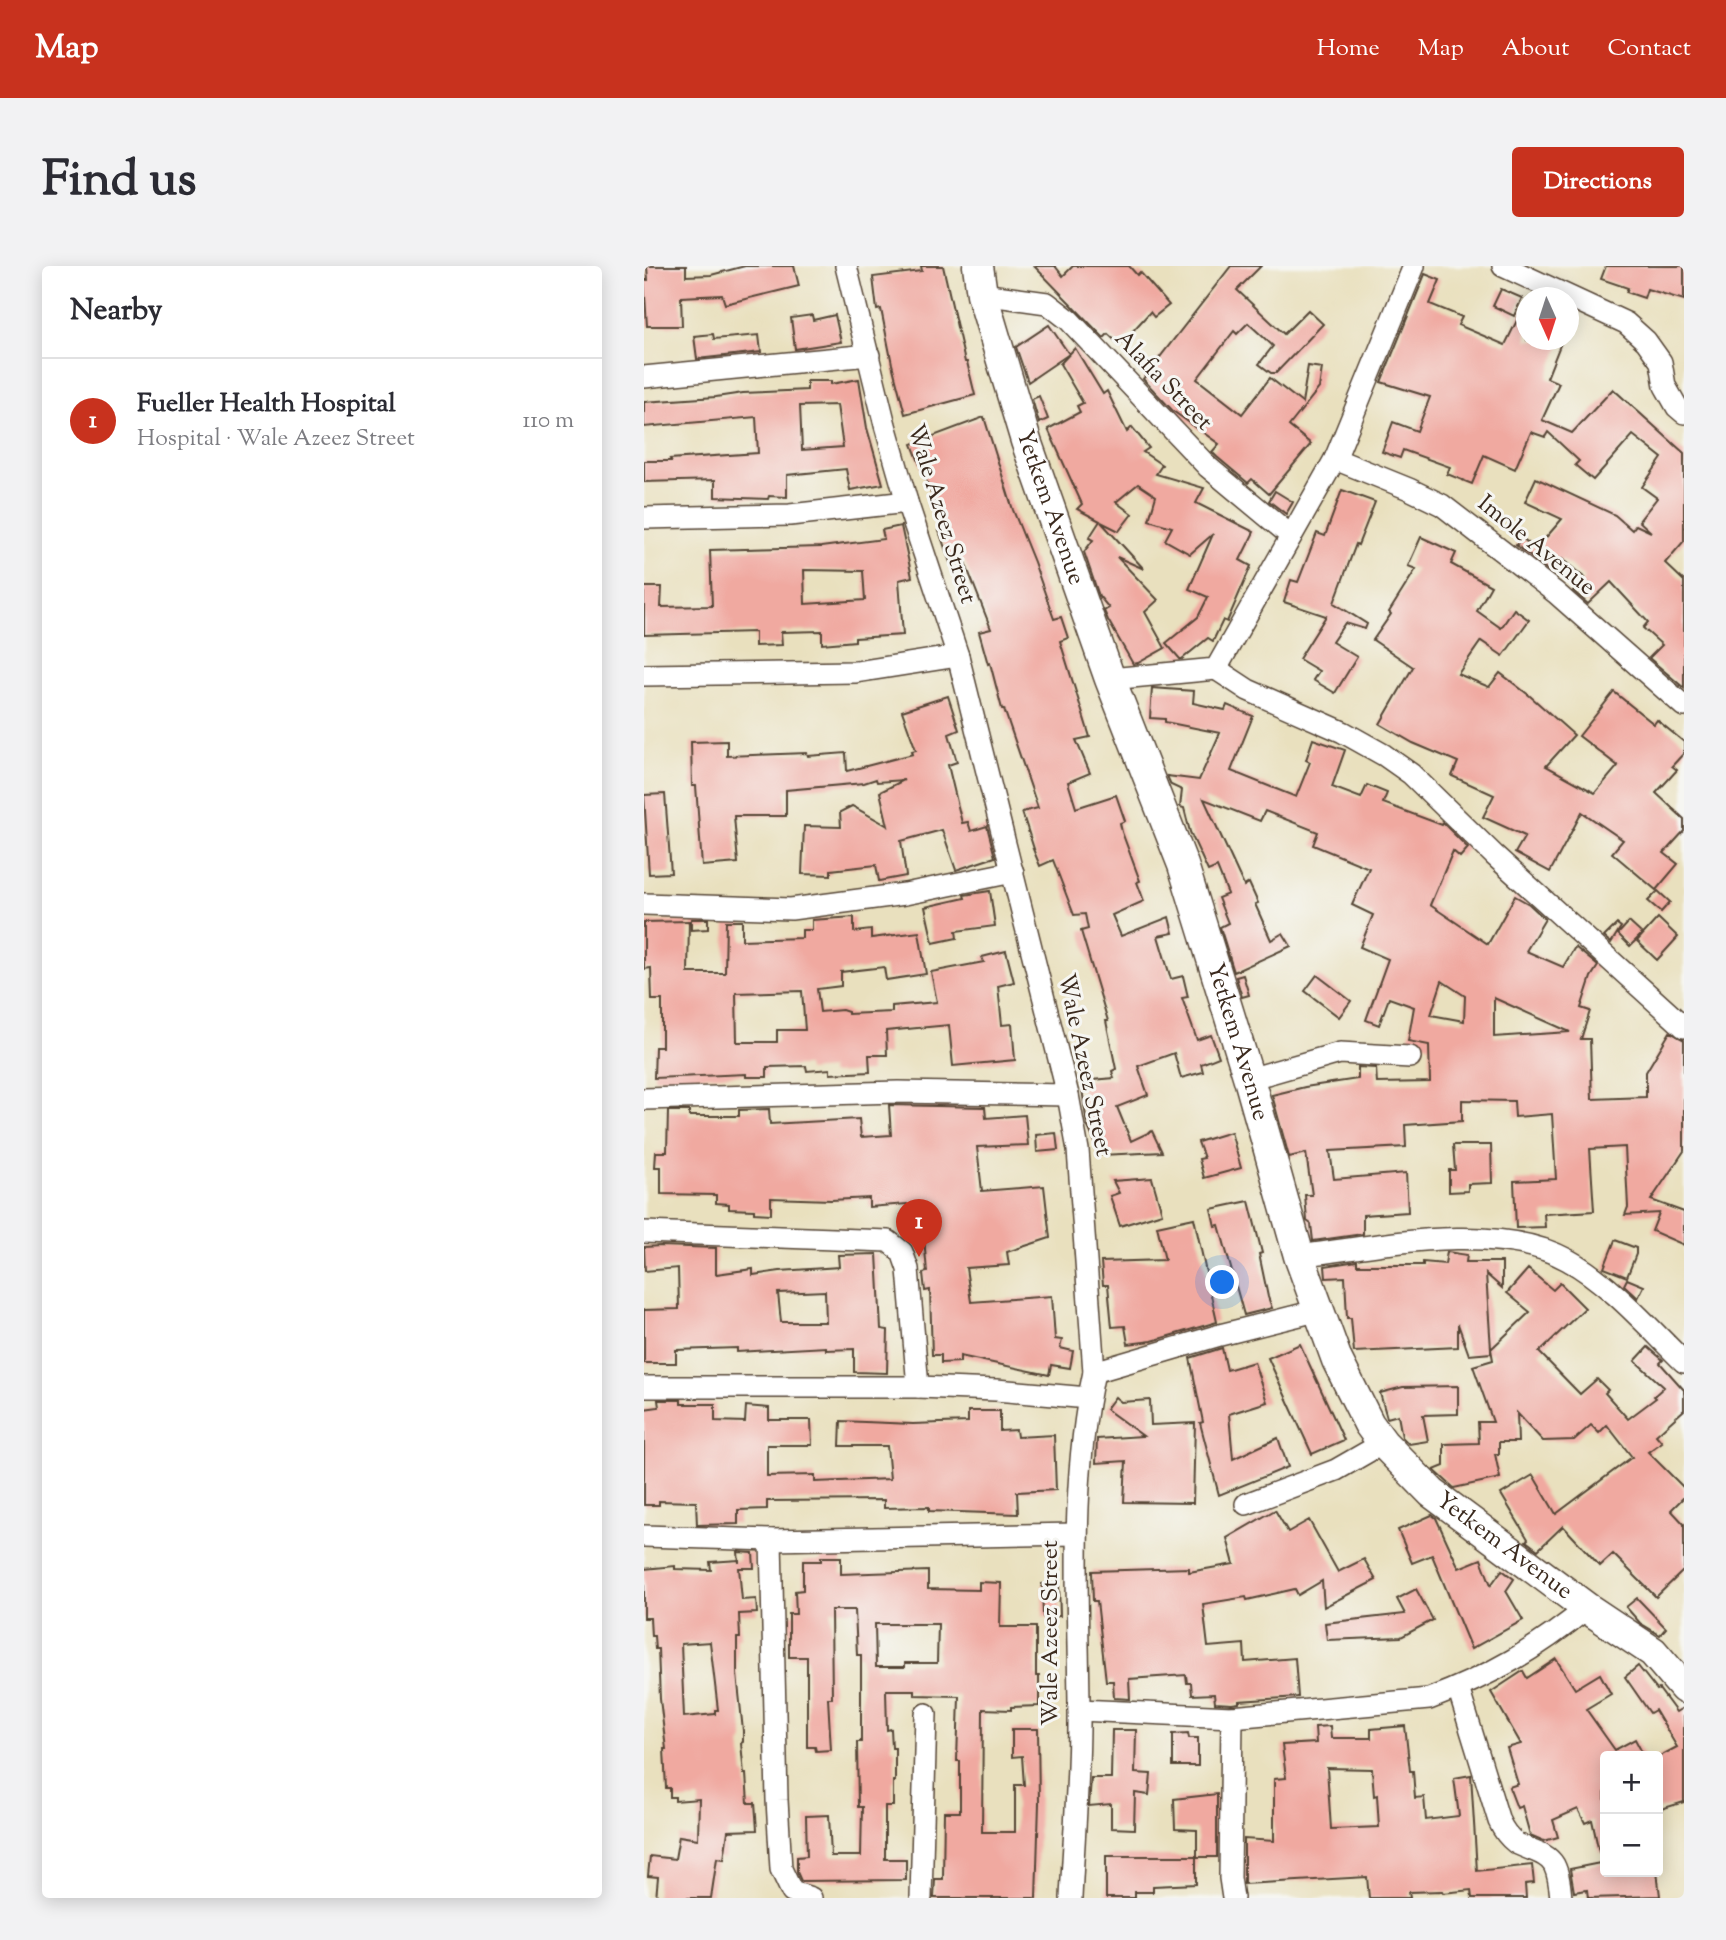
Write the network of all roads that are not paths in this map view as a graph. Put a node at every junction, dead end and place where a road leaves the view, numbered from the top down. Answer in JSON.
{"nodes":[{"id":1,"x":846,"y":266,"type":"edge"},
{"id":2,"x":1413,"y":266,"type":"edge"},
{"id":3,"x":1503,"y":266,"type":"edge"},
{"id":4,"x":980,"y":280,"type":"edge"},
{"id":5,"x":869,"y":355,"type":"junction"},
{"id":6,"x":644,"y":377,"type":"edge"},
{"id":7,"x":1684,"y":413,"type":"edge"},
{"id":8,"x":1335,"y":459,"type":"junction"},
{"id":9,"x":907,"y":502,"type":"junction"},
{"id":10,"x":644,"y":518,"type":"edge"},
{"id":11,"x":1291,"y":536,"type":"junction"},
{"id":12,"x":958,"y":656,"type":"junction"},
{"id":13,"x":1216,"y":669,"type":"junction"},
{"id":14,"x":644,"y":675,"type":"edge"},
{"id":15,"x":1110,"y":679,"type":"junction"},
{"id":16,"x":1684,"y":706,"type":"edge"},
{"id":17,"x":1013,"y":872,"type":"junction"},
{"id":18,"x":644,"y":904,"type":"edge"},
{"id":19,"x":1684,"y":1027,"type":"edge"},
{"id":20,"x":1410,"y":1057,"type":"dead end"},
{"id":21,"x":1249,"y":1079,"type":"junction"},
{"id":22,"x":1068,"y":1095,"type":"junction"},
{"id":23,"x":644,"y":1099,"type":"edge"},
{"id":24,"x":644,"y":1232,"type":"edge"},
{"id":25,"x":1299,"y":1256,"type":"junction"},
{"id":26,"x":1320,"y":1310,"type":"junction"},
{"id":27,"x":1684,"y":1362,"type":"edge"},
{"id":28,"x":1094,"y":1372,"type":"junction"},
{"id":29,"x":644,"y":1387,"type":"edge"},
{"id":30,"x":918,"y":1387,"type":"junction"},
{"id":31,"x":1088,"y":1398,"type":"junction"},
{"id":32,"x":1383,"y":1443,"type":"junction"},
{"id":33,"x":1246,"y":1504,"type":"dead end"},
{"id":34,"x":1076,"y":1534,"type":"junction"},
{"id":35,"x":644,"y":1536,"type":"edge"},
{"id":36,"x":771,"y":1540,"type":"junction"},
{"id":37,"x":1587,"y":1608,"type":"junction"},
{"id":38,"x":1458,"y":1688,"type":"junction"},
{"id":39,"x":1684,"y":1688,"type":"edge"},
{"id":40,"x":1079,"y":1710,"type":"junction"},
{"id":41,"x":926,"y":1714,"type":"dead end"},
{"id":42,"x":1232,"y":1717,"type":"junction"},
{"id":43,"x":811,"y":1898,"type":"edge"},
{"id":44,"x":921,"y":1898,"type":"edge"},
{"id":45,"x":1071,"y":1898,"type":"edge"},
{"id":46,"x":1233,"y":1898,"type":"edge"},
{"id":47,"x":1560,"y":1898,"type":"edge"}],
"edges":[{"from":1,"to":5,"type":"street","name":"Wale Azeez Street"},
{"from":2,"to":8,"type":"street"},
{"from":3,"to":7,"type":"street"},
{"from":4,"to":11,"type":"street","name":"Alafia Street"},
{"from":4,"to":15,"type":"street","name":"Yetkem Avenue"},
{"from":5,"to":6,"type":"street"},
{"from":5,"to":9,"type":"street","name":"Wale Azeez Street"},
{"from":8,"to":11,"type":"street"},
{"from":8,"to":16,"type":"street","name":"Imole Avenue"},
{"from":9,"to":10,"type":"street"},
{"from":9,"to":12,"type":"street","name":"Wale Azeez Street"},
{"from":11,"to":13,"type":"street"},
{"from":12,"to":14,"type":"street"},
{"from":12,"to":17,"type":"street","name":"Wale Azeez Street"},
{"from":13,"to":15,"type":"street"},
{"from":13,"to":19,"type":"street"},
{"from":15,"to":21,"type":"street","name":"Yetkem Avenue"},
{"from":17,"to":18,"type":"street"},
{"from":17,"to":22,"type":"street","name":"Wale Azeez Street"},
{"from":20,"to":21,"type":"street"},
{"from":21,"to":25,"type":"street","name":"Yetkem Avenue"},
{"from":22,"to":23,"type":"street"},
{"from":22,"to":28,"type":"street","name":"Wale Azeez Street"},
{"from":24,"to":30,"type":"street"},
{"from":25,"to":26,"type":"street","name":"Yetkem Avenue"},
{"from":25,"to":27,"type":"street"},
{"from":26,"to":28,"type":"street"},
{"from":26,"to":32,"type":"street","name":"Yetkem Avenue"},
{"from":28,"to":31,"type":"street","name":"Wale Azeez Street"},
{"from":29,"to":30,"type":"street"},
{"from":30,"to":31,"type":"street"},
{"from":31,"to":34,"type":"street","name":"Wale Azeez Street"},
{"from":32,"to":33,"type":"street"},
{"from":32,"to":37,"type":"street","name":"Yetkem Avenue"},
{"from":34,"to":36,"type":"street"},
{"from":34,"to":40,"type":"street","name":"Wale Azeez Street"},
{"from":35,"to":36,"type":"street"},
{"from":36,"to":43,"type":"street"},
{"from":37,"to":38,"type":"street"},
{"from":37,"to":39,"type":"street","name":"Yetkem Avenue"},
{"from":38,"to":42,"type":"street"},
{"from":38,"to":47,"type":"street"},
{"from":40,"to":42,"type":"street"},
{"from":40,"to":45,"type":"street","name":"Wale Azeez Street"},
{"from":41,"to":44,"type":"street"},
{"from":42,"to":46,"type":"street"}]}
